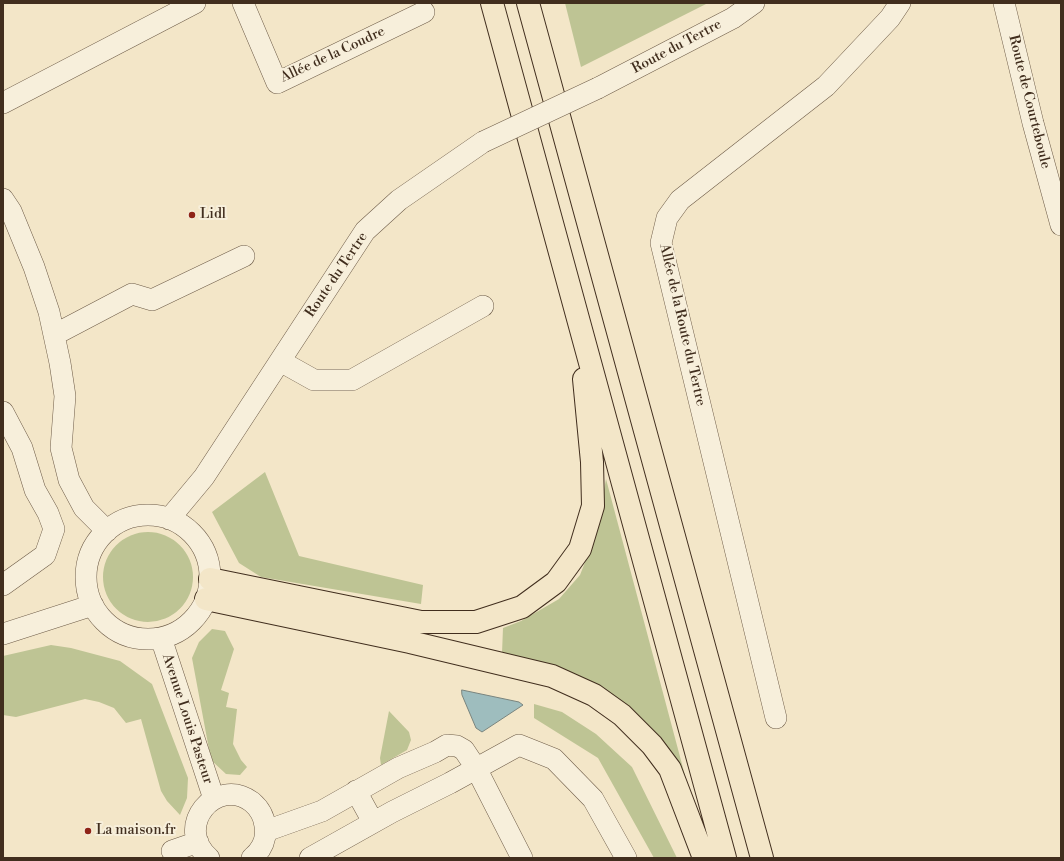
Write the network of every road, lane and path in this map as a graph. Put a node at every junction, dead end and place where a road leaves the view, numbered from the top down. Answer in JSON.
{"nodes":[{"id":1,"x":195,"y":3,"type":"edge"},
{"id":2,"x":243,"y":3,"type":"edge"},
{"id":3,"x":492,"y":3,"type":"edge"},
{"id":4,"x":528,"y":3,"type":"edge"},
{"id":5,"x":538,"y":3,"type":"edge"},
{"id":6,"x":754,"y":3,"type":"edge"},
{"id":7,"x":900,"y":3,"type":"edge"},
{"id":8,"x":1004,"y":3,"type":"edge"},
{"id":9,"x":424,"y":12,"type":"dead end"},
{"id":10,"x":3,"y":103,"type":"edge"},
{"id":11,"x":3,"y":199,"type":"edge"},
{"id":12,"x":1061,"y":225,"type":"edge"},
{"id":13,"x":592,"y":237,"type":"junction"},
{"id":14,"x":244,"y":256,"type":"dead end"},
{"id":15,"x":483,"y":306,"type":"dead end"},
{"id":16,"x":577,"y":314,"type":"junction"},
{"id":17,"x":54,"y":335,"type":"junction"},
{"id":18,"x":280,"y":362,"type":"junction"},
{"id":19,"x":3,"y":412,"type":"edge"},
{"id":20,"x":169,"y":519,"type":"junction"},
{"id":21,"x":107,"y":531,"type":"junction"},
{"id":22,"x":3,"y":585,"type":"edge"},
{"id":23,"x":208,"y":589,"type":"junction"},
{"id":24,"x":93,"y":605,"type":"junction"},
{"id":25,"x":3,"y":634,"type":"edge"},
{"id":26,"x":161,"y":638,"type":"junction"},
{"id":27,"x":776,"y":718,"type":"dead end"},
{"id":28,"x":476,"y":768,"type":"junction"},
{"id":29,"x":356,"y":791,"type":"junction"},
{"id":30,"x":214,"y":799,"type":"junction"},
{"id":31,"x":373,"y":822,"type":"junction"},
{"id":32,"x":266,"y":831,"type":"junction"},
{"id":33,"x":204,"y":850,"type":"edge"},
{"id":34,"x":172,"y":852,"type":"dead end"},
{"id":35,"x":252,"y":858,"type":"edge"},
{"id":36,"x":310,"y":858,"type":"edge"},
{"id":37,"x":522,"y":858,"type":"edge"},
{"id":38,"x":626,"y":858,"type":"edge"},
{"id":39,"x":704,"y":858,"type":"edge"},
{"id":40,"x":725,"y":858,"type":"edge"},
{"id":41,"x":762,"y":858,"type":"edge"}],
"edges":[{"from":1,"to":10,"type":"street"},
{"from":2,"to":9,"type":"street","name":"Allée de la Coudre"},
{"from":3,"to":16,"type":"highway"},
{"from":4,"to":13,"type":"highway"},
{"from":5,"to":13,"type":"highway"},
{"from":6,"to":18,"type":"street","name":"Route du Tertre","bridge":true},
{"from":7,"to":27,"type":"street","name":"Allée de la Route du Tertre"},
{"from":8,"to":12,"type":"street","name":"Route de Courteboule"},
{"from":11,"to":17,"type":"street"},
{"from":13,"to":41,"type":"highway"},
{"from":14,"to":17,"type":"street"},
{"from":15,"to":18,"type":"street"},
{"from":16,"to":23,"type":"highway"},
{"from":16,"to":40,"type":"highway"},
{"from":17,"to":21,"type":"street"},
{"from":18,"to":20,"type":"street","name":"Route du Tertre"},
{"from":19,"to":22,"type":"street"},
{"from":20,"to":21,"type":"street"},
{"from":20,"to":23,"type":"street"},
{"from":21,"to":24,"type":"street"},
{"from":23,"to":26,"type":"street"},
{"from":23,"to":39,"type":"highway"},
{"from":24,"to":25,"type":"street"},
{"from":24,"to":26,"type":"street"},
{"from":26,"to":30,"type":"street","name":"Avenue Louis Pasteur"},
{"from":28,"to":29,"type":"street"},
{"from":28,"to":31,"type":"street"},
{"from":28,"to":37,"type":"street"},
{"from":28,"to":38,"type":"street"},
{"from":29,"to":31,"type":"street"},
{"from":29,"to":32,"type":"street"},
{"from":30,"to":32,"type":"street"},
{"from":30,"to":33,"type":"street"},
{"from":31,"to":36,"type":"street"},
{"from":32,"to":35,"type":"street"},
{"from":33,"to":34,"type":"street"}]}
